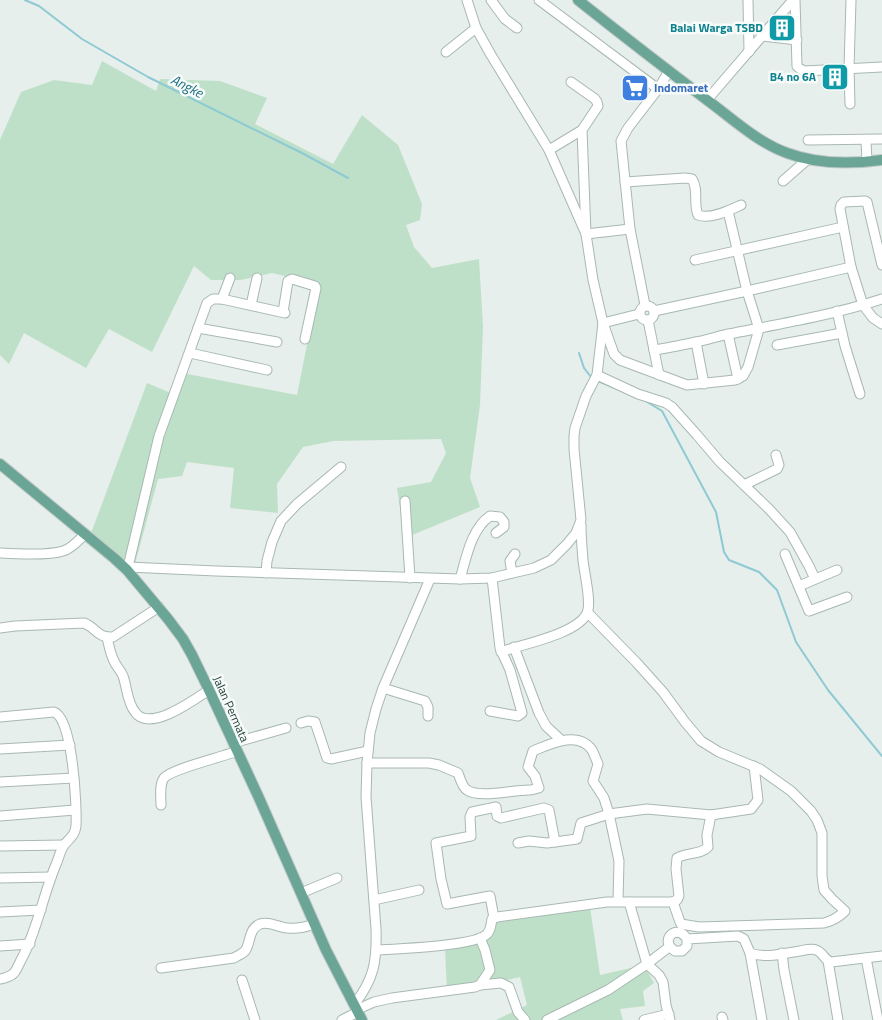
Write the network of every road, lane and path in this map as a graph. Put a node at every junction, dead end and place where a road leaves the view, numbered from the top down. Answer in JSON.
{"nodes":[{"id":1,"x":467,"y":0,"type":"edge"},
{"id":2,"x":491,"y":0,"type":"edge"},
{"id":3,"x":539,"y":0,"type":"edge"},
{"id":4,"x":578,"y":0,"type":"edge"},
{"id":5,"x":748,"y":0,"type":"edge"},
{"id":6,"x":794,"y":0,"type":"edge"},
{"id":7,"x":851,"y":0,"type":"edge"},
{"id":8,"x":551,"y":4,"type":"edge"},
{"id":9,"x":476,"y":28,"type":"junction"},
{"id":10,"x":517,"y":28,"type":"dead end"},
{"id":11,"x":762,"y":36,"type":"junction"},
{"id":12,"x":797,"y":40,"type":"junction"},
{"id":13,"x":446,"y":52,"type":"dead end"},
{"id":14,"x":749,"y":52,"type":"junction"},
{"id":15,"x":882,"y":67,"type":"edge"},
{"id":16,"x":849,"y":68,"type":"junction"},
{"id":17,"x":669,"y":71,"type":"junction"},
{"id":18,"x":571,"y":82,"type":"dead end"},
{"id":19,"x":658,"y":89,"type":"junction"},
{"id":20,"x":707,"y":100,"type":"junction"},
{"id":21,"x":850,"y":104,"type":"dead end"},
{"id":22,"x":582,"y":130,"type":"junction"},
{"id":23,"x":882,"y":139,"type":"edge"},
{"id":24,"x":808,"y":140,"type":"dead end"},
{"id":25,"x":866,"y":140,"type":"junction"},
{"id":26,"x":550,"y":150,"type":"junction"},
{"id":27,"x":808,"y":159,"type":"junction"},
{"id":28,"x":882,"y":160,"type":"edge"},
{"id":29,"x":867,"y":162,"type":"junction"},
{"id":30,"x":783,"y":181,"type":"dead end"},
{"id":31,"x":625,"y":182,"type":"junction"},
{"id":32,"x":741,"y":205,"type":"dead end"},
{"id":33,"x":728,"y":211,"type":"junction"},
{"id":34,"x":843,"y":227,"type":"junction"},
{"id":35,"x":630,"y":229,"type":"junction"},
{"id":36,"x":586,"y":234,"type":"junction"},
{"id":37,"x":738,"y":251,"type":"junction"},
{"id":38,"x":695,"y":260,"type":"dead end"},
{"id":39,"x":882,"y":265,"type":"edge"},
{"id":40,"x":851,"y":267,"type":"junction"},
{"id":41,"x":230,"y":278,"type":"dead end"},
{"id":42,"x":257,"y":278,"type":"dead end"},
{"id":43,"x":747,"y":291,"type":"junction"},
{"id":44,"x":222,"y":299,"type":"junction"},
{"id":45,"x":882,"y":299,"type":"edge"},
{"id":46,"x":251,"y":305,"type":"junction"},
{"id":47,"x":645,"y":305,"type":"junction"},
{"id":48,"x":863,"y":305,"type":"junction"},
{"id":49,"x":654,"y":311,"type":"junction"},
{"id":50,"x":837,"y":311,"type":"junction"},
{"id":51,"x":639,"y":314,"type":"junction"},
{"id":52,"x":648,"y":320,"type":"junction"},
{"id":53,"x":603,"y":323,"type":"junction"},
{"id":54,"x":882,"y":324,"type":"edge"},
{"id":55,"x":198,"y":328,"type":"junction"},
{"id":56,"x":758,"y":329,"type":"junction"},
{"id":57,"x":842,"y":333,"type":"junction"},
{"id":58,"x":728,"y":334,"type":"junction"},
{"id":59,"x":305,"y":339,"type":"dead end"},
{"id":60,"x":277,"y":342,"type":"dead end"},
{"id":61,"x":696,"y":342,"type":"junction"},
{"id":62,"x":777,"y":345,"type":"dead end"},
{"id":63,"x":654,"y":350,"type":"junction"},
{"id":64,"x":190,"y":353,"type":"junction"},
{"id":65,"x":268,"y":370,"type":"dead end"},
{"id":66,"x":597,"y":375,"type":"junction"},
{"id":67,"x":659,"y":375,"type":"junction"},
{"id":68,"x":738,"y":379,"type":"junction"},
{"id":69,"x":704,"y":384,"type":"junction"},
{"id":70,"x":860,"y":394,"type":"dead end"},
{"id":71,"x":776,"y":455,"type":"dead end"},
{"id":72,"x":0,"y":464,"type":"edge"},
{"id":73,"x":341,"y":467,"type":"dead end"},
{"id":74,"x":744,"y":485,"type":"junction"},
{"id":75,"x":405,"y":500,"type":"dead end"},
{"id":76,"x":581,"y":520,"type":"junction"},
{"id":77,"x":496,"y":533,"type":"dead end"},
{"id":78,"x":85,"y":534,"type":"junction"},
{"id":79,"x":0,"y":554,"type":"edge"},
{"id":80,"x":515,"y":554,"type":"dead end"},
{"id":81,"x":785,"y":554,"type":"dead end"},
{"id":82,"x":127,"y":568,"type":"junction"},
{"id":83,"x":837,"y":570,"type":"dead end"},
{"id":84,"x":266,"y":573,"type":"junction"},
{"id":85,"x":512,"y":573,"type":"junction"},
{"id":86,"x":410,"y":578,"type":"junction"},
{"id":87,"x":492,"y":578,"type":"junction"},
{"id":88,"x":430,"y":579,"type":"junction"},
{"id":89,"x":815,"y":579,"type":"junction"},
{"id":90,"x":460,"y":580,"type":"junction"},
{"id":91,"x":799,"y":586,"type":"junction"},
{"id":92,"x":847,"y":597,"type":"dead end"},
{"id":93,"x":159,"y":608,"type":"junction"},
{"id":94,"x":588,"y":613,"type":"junction"},
{"id":95,"x":0,"y":628,"type":"edge"},
{"id":96,"x":107,"y":637,"type":"junction"},
{"id":97,"x":514,"y":647,"type":"junction"},
{"id":98,"x":501,"y":652,"type":"junction"},
{"id":99,"x":384,"y":688,"type":"junction"},
{"id":100,"x":209,"y":690,"type":"junction"},
{"id":101,"x":490,"y":711,"type":"dead end"},
{"id":102,"x":428,"y":716,"type":"dead end"},
{"id":103,"x":0,"y":717,"type":"edge"},
{"id":104,"x":301,"y":723,"type":"dead end"},
{"id":105,"x":286,"y":728,"type":"dead end"},
{"id":106,"x":561,"y":740,"type":"junction"},
{"id":107,"x":70,"y":745,"type":"junction"},
{"id":108,"x":235,"y":747,"type":"junction"},
{"id":109,"x":0,"y":749,"type":"edge"},
{"id":110,"x":368,"y":751,"type":"junction"},
{"id":111,"x":367,"y":763,"type":"junction"},
{"id":112,"x":754,"y":766,"type":"junction"},
{"id":113,"x":74,"y":778,"type":"junction"},
{"id":114,"x":0,"y":782,"type":"edge"},
{"id":115,"x":161,"y":805,"type":"dead end"},
{"id":116,"x":76,"y":810,"type":"junction"},
{"id":117,"x":609,"y":814,"type":"junction"},
{"id":118,"x":710,"y":815,"type":"junction"},
{"id":119,"x":0,"y":816,"type":"edge"},
{"id":120,"x":555,"y":842,"type":"junction"},
{"id":121,"x":518,"y":843,"type":"dead end"},
{"id":122,"x":64,"y":845,"type":"junction"},
{"id":123,"x":0,"y":846,"type":"edge"},
{"id":124,"x":50,"y":877,"type":"junction"},
{"id":125,"x":0,"y":878,"type":"edge"},
{"id":126,"x":337,"y":878,"type":"dead end"},
{"id":127,"x":419,"y":890,"type":"dead end"},
{"id":128,"x":301,"y":893,"type":"junction"},
{"id":129,"x":374,"y":900,"type":"junction"},
{"id":130,"x":618,"y":901,"type":"junction"},
{"id":131,"x":629,"y":902,"type":"junction"},
{"id":132,"x":672,"y":902,"type":"junction"},
{"id":133,"x":41,"y":910,"type":"junction"},
{"id":134,"x":0,"y":912,"type":"edge"},
{"id":135,"x":494,"y":918,"type":"junction"},
{"id":136,"x":314,"y":924,"type":"junction"},
{"id":137,"x":480,"y":938,"type":"junction"},
{"id":138,"x":687,"y":939,"type":"junction"},
{"id":139,"x":30,"y":944,"type":"junction"},
{"id":140,"x":0,"y":946,"type":"edge"},
{"id":141,"x":669,"y":947,"type":"junction"},
{"id":142,"x":376,"y":950,"type":"junction"},
{"id":143,"x":750,"y":953,"type":"junction"},
{"id":144,"x":782,"y":953,"type":"junction"},
{"id":145,"x":882,"y":956,"type":"edge"},
{"id":146,"x":866,"y":958,"type":"junction"},
{"id":147,"x":828,"y":961,"type":"junction"},
{"id":148,"x":647,"y":964,"type":"junction"},
{"id":149,"x":161,"y":968,"type":"dead end"},
{"id":150,"x":490,"y":970,"type":"junction"},
{"id":151,"x":0,"y":979,"type":"edge"},
{"id":152,"x":242,"y":980,"type":"dead end"},
{"id":153,"x":501,"y":983,"type":"junction"},
{"id":154,"x":480,"y":985,"type":"junction"},
{"id":155,"x":357,"y":1012,"type":"edge"},
{"id":156,"x":670,"y":1017,"type":"edge"},
{"id":157,"x":255,"y":1020,"type":"edge"},
{"id":158,"x":342,"y":1020,"type":"edge"},
{"id":159,"x":525,"y":1020,"type":"edge"},
{"id":160,"x":547,"y":1020,"type":"edge"},
{"id":161,"x":644,"y":1020,"type":"edge"},
{"id":162,"x":762,"y":1020,"type":"edge"},
{"id":163,"x":794,"y":1020,"type":"edge"},
{"id":164,"x":838,"y":1020,"type":"edge"},
{"id":165,"x":878,"y":1020,"type":"edge"}],
"edges":[{"from":1,"to":9,"type":"street"},
{"from":2,"to":10,"type":"street"},
{"from":3,"to":8,"type":"street"},
{"from":4,"to":17,"type":"main road"},
{"from":5,"to":14,"type":"street"},
{"from":6,"to":11,"type":"street"},
{"from":6,"to":12,"type":"street"},
{"from":7,"to":16,"type":"street"},
{"from":8,"to":19,"type":"street"},
{"from":9,"to":13,"type":"street"},
{"from":9,"to":26,"type":"street"},
{"from":11,"to":12,"type":"street"},
{"from":11,"to":14,"type":"street"},
{"from":12,"to":16,"type":"street"},
{"from":14,"to":20,"type":"street"},
{"from":15,"to":16,"type":"street"},
{"from":16,"to":21,"type":"street"},
{"from":17,"to":19,"type":"street"},
{"from":17,"to":20,"type":"main road"},
{"from":18,"to":22,"type":"street"},
{"from":19,"to":31,"type":"street"},
{"from":20,"to":27,"type":"main road"},
{"from":22,"to":26,"type":"street"},
{"from":22,"to":36,"type":"street"},
{"from":23,"to":25,"type":"street"},
{"from":24,"to":25,"type":"street"},
{"from":25,"to":29,"type":"street"},
{"from":26,"to":36,"type":"street"},
{"from":27,"to":29,"type":"main road"},
{"from":27,"to":30,"type":"street"},
{"from":28,"to":29,"type":"main road"},
{"from":31,"to":33,"type":"street"},
{"from":31,"to":35,"type":"street"},
{"from":32,"to":33,"type":"street"},
{"from":33,"to":37,"type":"street"},
{"from":34,"to":37,"type":"street"},
{"from":34,"to":39,"type":"street"},
{"from":34,"to":40,"type":"street"},
{"from":35,"to":36,"type":"street"},
{"from":35,"to":47,"type":"street"},
{"from":36,"to":53,"type":"street"},
{"from":37,"to":38,"type":"street"},
{"from":37,"to":43,"type":"street"},
{"from":40,"to":43,"type":"street"},
{"from":40,"to":48,"type":"street"},
{"from":41,"to":44,"type":"street"},
{"from":42,"to":46,"type":"street"},
{"from":43,"to":49,"type":"street"},
{"from":43,"to":56,"type":"street"},
{"from":44,"to":46,"type":"street"},
{"from":44,"to":55,"type":"street"},
{"from":45,"to":48,"type":"street"},
{"from":46,"to":59,"type":"street"},
{"from":47,"to":49,"type":"street"},
{"from":47,"to":51,"type":"street"},
{"from":48,"to":50,"type":"street"},
{"from":48,"to":54,"type":"street"},
{"from":49,"to":52,"type":"street"},
{"from":50,"to":56,"type":"street"},
{"from":50,"to":57,"type":"street"},
{"from":51,"to":52,"type":"street"},
{"from":51,"to":53,"type":"street"},
{"from":52,"to":63,"type":"street"},
{"from":53,"to":66,"type":"street"},
{"from":53,"to":67,"type":"street"},
{"from":55,"to":60,"type":"street"},
{"from":55,"to":64,"type":"street"},
{"from":56,"to":58,"type":"street"},
{"from":56,"to":68,"type":"street"},
{"from":57,"to":62,"type":"street"},
{"from":57,"to":70,"type":"street"},
{"from":58,"to":61,"type":"street"},
{"from":58,"to":68,"type":"street"},
{"from":61,"to":63,"type":"street"},
{"from":61,"to":69,"type":"street"},
{"from":63,"to":67,"type":"street"},
{"from":64,"to":65,"type":"street"},
{"from":64,"to":82,"type":"street"},
{"from":66,"to":74,"type":"street"},
{"from":66,"to":76,"type":"street"},
{"from":67,"to":69,"type":"street"},
{"from":68,"to":69,"type":"street"},
{"from":71,"to":74,"type":"street"},
{"from":72,"to":78,"type":"main road","name":"Jalan Permata"},
{"from":73,"to":84,"type":"street"},
{"from":74,"to":89,"type":"street"},
{"from":75,"to":86,"type":"street"},
{"from":76,"to":85,"type":"street"},
{"from":76,"to":94,"type":"street"},
{"from":77,"to":90,"type":"street"},
{"from":78,"to":79,"type":"street"},
{"from":78,"to":82,"type":"main road","name":"Jalan Permata"},
{"from":80,"to":85,"type":"street"},
{"from":81,"to":91,"type":"street"},
{"from":82,"to":84,"type":"street"},
{"from":82,"to":93,"type":"main road","name":"Jalan Permata"},
{"from":83,"to":89,"type":"street"},
{"from":84,"to":86,"type":"street"},
{"from":85,"to":87,"type":"street"},
{"from":86,"to":88,"type":"street"},
{"from":87,"to":90,"type":"street"},
{"from":87,"to":98,"type":"street"},
{"from":88,"to":90,"type":"street"},
{"from":88,"to":99,"type":"street"},
{"from":89,"to":91,"type":"street"},
{"from":91,"to":92,"type":"street"},
{"from":93,"to":96,"type":"street"},
{"from":93,"to":100,"type":"main road","name":"Jalan Permata"},
{"from":94,"to":97,"type":"street"},
{"from":94,"to":112,"type":"street"},
{"from":95,"to":96,"type":"street"},
{"from":96,"to":100,"type":"street"},
{"from":97,"to":98,"type":"street"},
{"from":97,"to":106,"type":"street"},
{"from":98,"to":101,"type":"street"},
{"from":99,"to":102,"type":"street"},
{"from":99,"to":110,"type":"street"},
{"from":100,"to":108,"type":"main road","name":"Jalan Permata"},
{"from":103,"to":107,"type":"street"},
{"from":104,"to":110,"type":"street"},
{"from":105,"to":108,"type":"street"},
{"from":106,"to":111,"type":"street"},
{"from":106,"to":117,"type":"street"},
{"from":107,"to":109,"type":"street"},
{"from":107,"to":113,"type":"street"},
{"from":108,"to":115,"type":"street"},
{"from":108,"to":128,"type":"main road","name":"Jalan Permata"},
{"from":110,"to":111,"type":"street"},
{"from":111,"to":129,"type":"street"},
{"from":112,"to":118,"type":"street"},
{"from":112,"to":132,"type":"street"},
{"from":113,"to":114,"type":"street"},
{"from":113,"to":116,"type":"street"},
{"from":116,"to":119,"type":"street"},
{"from":116,"to":122,"type":"street"},
{"from":117,"to":118,"type":"street"},
{"from":117,"to":120,"type":"street"},
{"from":117,"to":130,"type":"street"},
{"from":118,"to":132,"type":"street"},
{"from":120,"to":121,"type":"street"},
{"from":120,"to":135,"type":"street"},
{"from":122,"to":123,"type":"street"},
{"from":122,"to":124,"type":"street"},
{"from":124,"to":125,"type":"street"},
{"from":124,"to":133,"type":"street"},
{"from":126,"to":128,"type":"street"},
{"from":127,"to":129,"type":"street"},
{"from":128,"to":136,"type":"main road","name":"Jalan Permata"},
{"from":129,"to":142,"type":"street"},
{"from":130,"to":131,"type":"street"},
{"from":130,"to":135,"type":"street"},
{"from":131,"to":132,"type":"street"},
{"from":131,"to":148,"type":"street"},
{"from":133,"to":134,"type":"street"},
{"from":133,"to":139,"type":"street"},
{"from":135,"to":137,"type":"street"},
{"from":136,"to":149,"type":"street"},
{"from":136,"to":155,"type":"main road","name":"Jalan Permata"},
{"from":137,"to":142,"type":"street"},
{"from":137,"to":150,"type":"street"},
{"from":138,"to":141,"type":"street"},
{"from":138,"to":141,"type":"street"},
{"from":138,"to":143,"type":"street"},
{"from":139,"to":140,"type":"street"},
{"from":139,"to":151,"type":"street"},
{"from":141,"to":148,"type":"street"},
{"from":142,"to":155,"type":"street"},
{"from":143,"to":144,"type":"street"},
{"from":143,"to":162,"type":"street"},
{"from":144,"to":147,"type":"street"},
{"from":144,"to":163,"type":"street"},
{"from":145,"to":146,"type":"street"},
{"from":146,"to":147,"type":"street"},
{"from":146,"to":165,"type":"street"},
{"from":147,"to":164,"type":"street"},
{"from":148,"to":156,"type":"street"},
{"from":148,"to":160,"type":"street"},
{"from":150,"to":153,"type":"street"},
{"from":150,"to":154,"type":"street"},
{"from":152,"to":157,"type":"street"},
{"from":153,"to":154,"type":"street"},
{"from":153,"to":159,"type":"street"},
{"from":154,"to":155,"type":"street"},
{"from":155,"to":158,"type":"street"},
{"from":156,"to":161,"type":"street"}]}
